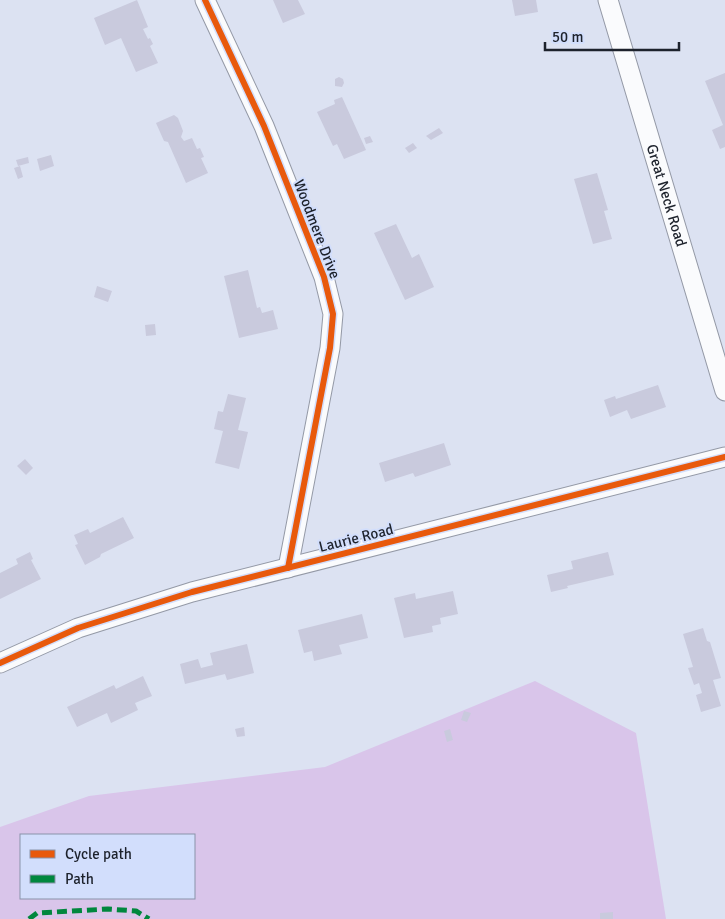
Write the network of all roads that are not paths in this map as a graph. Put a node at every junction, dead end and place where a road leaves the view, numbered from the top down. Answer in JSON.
{"nodes":[{"id":1,"x":205,"y":0,"type":"edge"},
{"id":2,"x":608,"y":0,"type":"edge"},
{"id":3,"x":725,"y":391,"type":"edge"},
{"id":4,"x":725,"y":457,"type":"edge"},
{"id":5,"x":288,"y":568,"type":"junction"},
{"id":6,"x":0,"y":663,"type":"edge"}],
"edges":[{"from":1,"to":5,"type":"street","name":"Woodmere Drive"},
{"from":2,"to":3,"type":"street","name":"Great Neck Road"},
{"from":4,"to":5,"type":"street","name":"Laurie Road"},
{"from":5,"to":6,"type":"street","name":"Laurie Road"}]}
